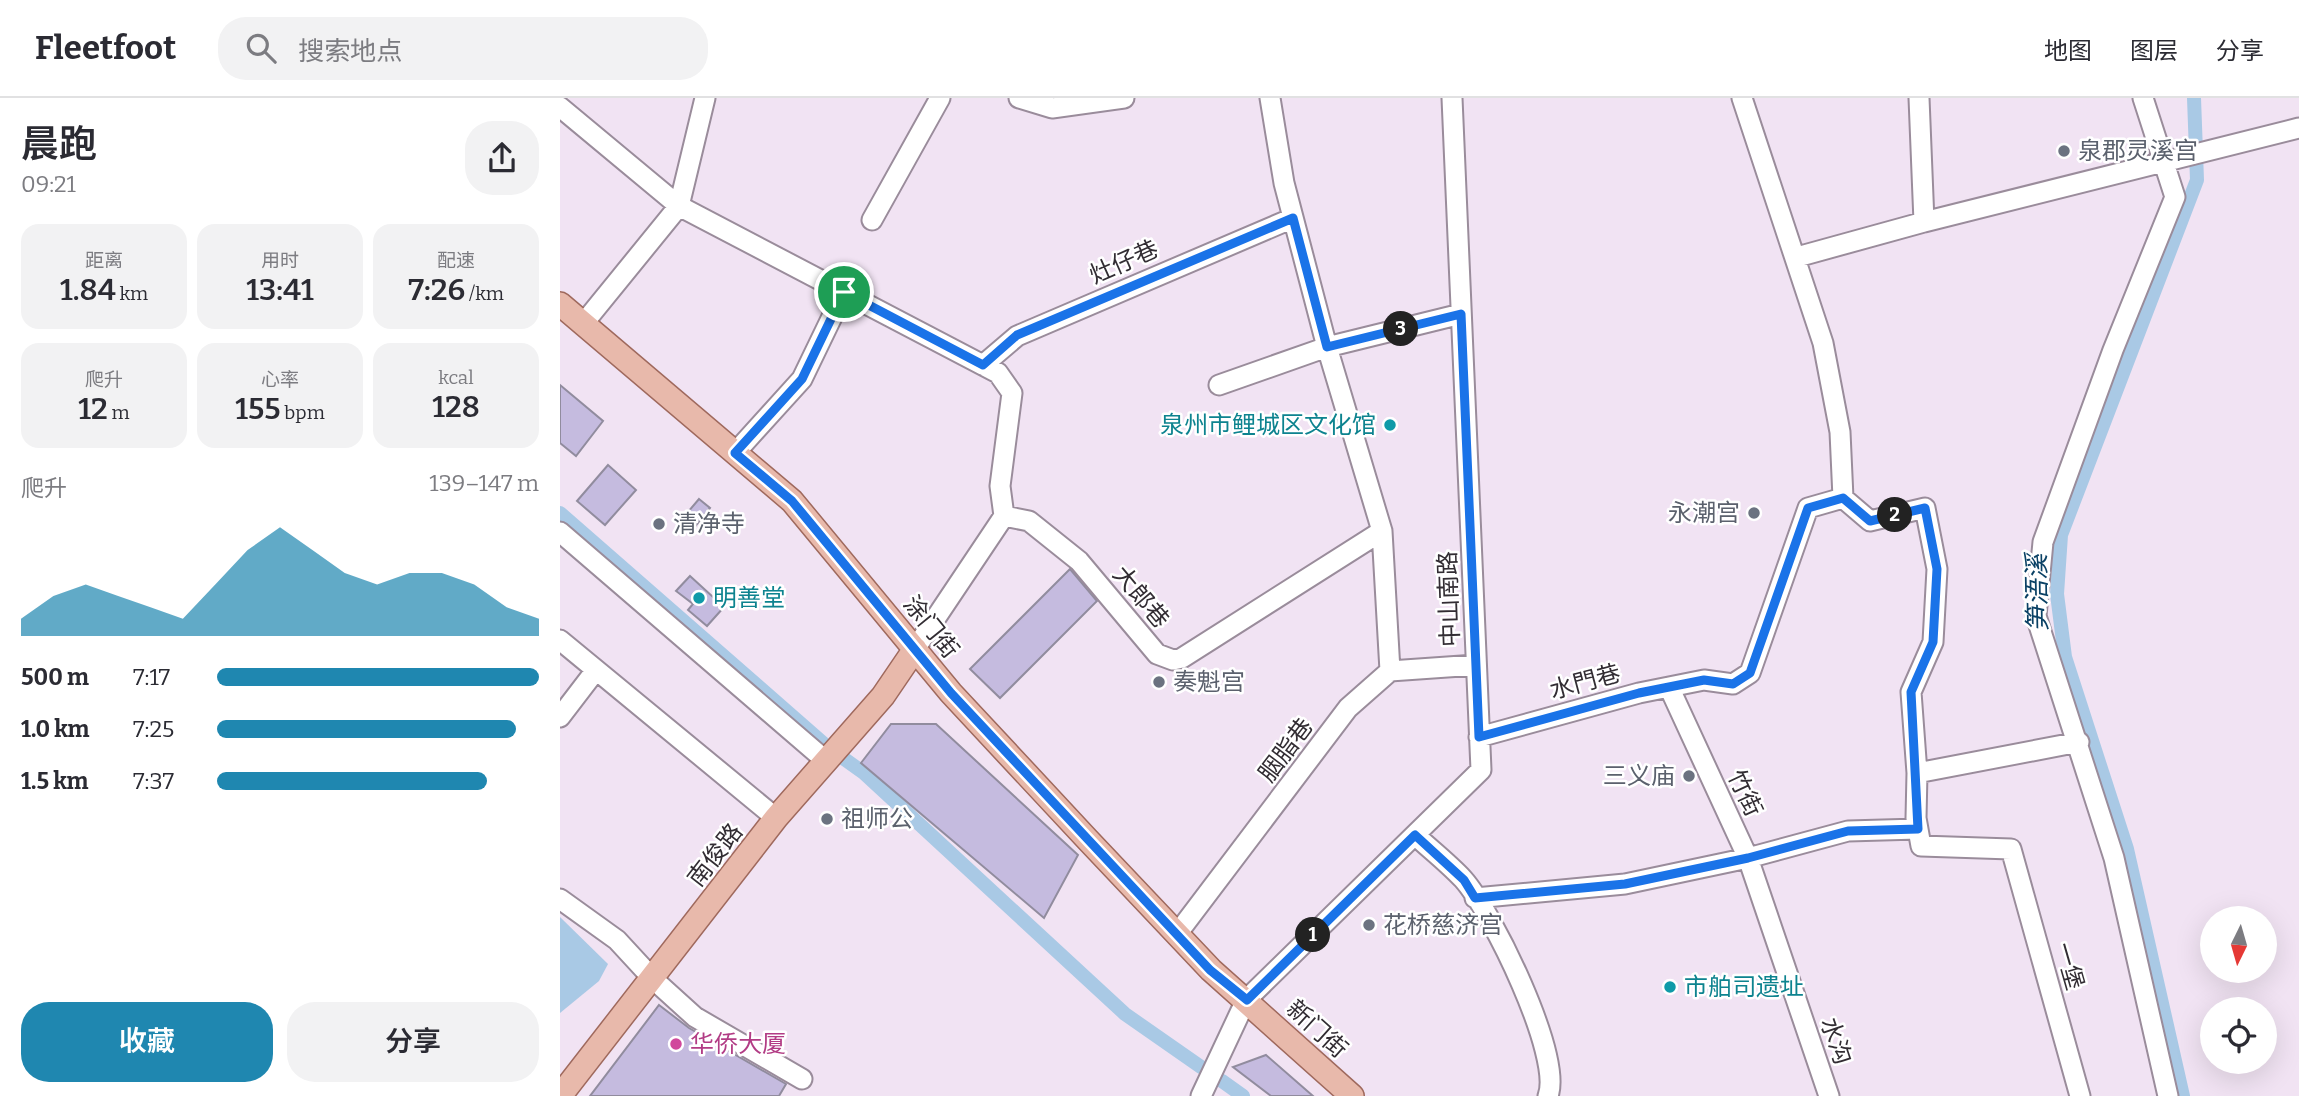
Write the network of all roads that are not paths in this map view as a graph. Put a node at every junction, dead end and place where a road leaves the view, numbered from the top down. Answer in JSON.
{"nodes":[{"id":1,"x":705,"y":98,"type":"edge"},
{"id":2,"x":940,"y":98,"type":"edge"},
{"id":3,"x":1019,"y":98,"type":"edge"},
{"id":4,"x":1124,"y":98,"type":"edge"},
{"id":5,"x":1270,"y":98,"type":"edge"},
{"id":6,"x":1452,"y":98,"type":"edge"},
{"id":7,"x":1742,"y":98,"type":"edge"},
{"id":8,"x":1919,"y":98,"type":"edge"},
{"id":9,"x":2143,"y":98,"type":"edge"},
{"id":10,"x":560,"y":107,"type":"edge"},
{"id":11,"x":2299,"y":128,"type":"edge"},
{"id":12,"x":2169,"y":162,"type":"junction"},
{"id":13,"x":679,"y":206,"type":"junction"},
{"id":14,"x":1293,"y":218,"type":"junction"},
{"id":15,"x":872,"y":220,"type":"dead end"},
{"id":16,"x":1924,"y":222,"type":"junction"},
{"id":17,"x":1797,"y":257,"type":"junction"},
{"id":18,"x":844,"y":292,"type":"junction"},
{"id":19,"x":560,"y":304,"type":"edge"},
{"id":20,"x":1461,"y":314,"type":"junction"},
{"id":21,"x":583,"y":324,"type":"junction"},
{"id":22,"x":1327,"y":347,"type":"junction"},
{"id":23,"x":983,"y":365,"type":"junction"},
{"id":24,"x":1219,"y":385,"type":"dead end"},
{"id":25,"x":735,"y":453,"type":"junction"},
{"id":26,"x":1843,"y":498,"type":"junction"},
{"id":27,"x":1004,"y":516,"type":"junction"},
{"id":28,"x":1382,"y":531,"type":"junction"},
{"id":29,"x":560,"y":532,"type":"edge"},
{"id":30,"x":560,"y":640,"type":"edge"},
{"id":31,"x":915,"y":649,"type":"junction"},
{"id":32,"x":1476,"y":665,"type":"junction"},
{"id":33,"x":596,"y":670,"type":"junction"},
{"id":34,"x":1390,"y":671,"type":"junction"},
{"id":35,"x":1669,"y":687,"type":"junction"},
{"id":36,"x":560,"y":717,"type":"edge"},
{"id":37,"x":1479,"y":737,"type":"junction"},
{"id":38,"x":2078,"y":742,"type":"junction"},
{"id":39,"x":825,"y":761,"type":"junction"},
{"id":40,"x":1917,"y":773,"type":"junction"},
{"id":41,"x":776,"y":818,"type":"junction"},
{"id":42,"x":1918,"y":829,"type":"junction"},
{"id":43,"x":1415,"y":835,"type":"junction"},
{"id":44,"x":1748,"y":858,"type":"junction"},
{"id":45,"x":1475,"y":898,"type":"junction"},
{"id":46,"x":560,"y":899,"type":"edge"},
{"id":47,"x":1177,"y":934,"type":"junction"},
{"id":48,"x":1784,"y":962,"type":"joint"},
{"id":49,"x":653,"y":979,"type":"junction"},
{"id":50,"x":1247,"y":1000,"type":"junction"},
{"id":51,"x":802,"y":1079,"type":"dead end"},
{"id":52,"x":560,"y":1096,"type":"edge"},
{"id":53,"x":1201,"y":1096,"type":"edge"},
{"id":54,"x":1352,"y":1096,"type":"edge"},
{"id":55,"x":1548,"y":1096,"type":"edge"},
{"id":56,"x":1829,"y":1096,"type":"edge"},
{"id":57,"x":2080,"y":1096,"type":"edge"},
{"id":58,"x":2168,"y":1096,"type":"edge"}],
"edges":[{"from":1,"to":13,"type":"street"},
{"from":2,"to":15,"type":"street"},
{"from":3,"to":4,"type":"street"},
{"from":5,"to":14,"type":"street"},
{"from":6,"to":20,"type":"street","name":"中山南路"},
{"from":7,"to":17,"type":"street"},
{"from":8,"to":16,"type":"street"},
{"from":9,"to":12,"type":"street"},
{"from":10,"to":13,"type":"street"},
{"from":11,"to":12,"type":"street"},
{"from":12,"to":16,"type":"street"},
{"from":12,"to":38,"type":"street"},
{"from":13,"to":18,"type":"street"},
{"from":13,"to":21,"type":"street"},
{"from":14,"to":22,"type":"street"},
{"from":14,"to":23,"type":"street","name":"灶仔巷"},
{"from":16,"to":17,"type":"street"},
{"from":17,"to":26,"type":"street"},
{"from":18,"to":23,"type":"street"},
{"from":18,"to":25,"type":"street"},
{"from":19,"to":21,"type":"main road","name":"涂门街"},
{"from":20,"to":22,"type":"street"},
{"from":20,"to":32,"type":"street","name":"中山南路"},
{"from":21,"to":25,"type":"main road","name":"涂门街"},
{"from":22,"to":24,"type":"street"},
{"from":22,"to":28,"type":"street"},
{"from":23,"to":27,"type":"street"},
{"from":25,"to":31,"type":"main road","name":"涂门街"},
{"from":26,"to":35,"type":"street","name":"水門巷"},
{"from":26,"to":40,"type":"street"},
{"from":27,"to":28,"type":"street","name":"大郎巷"},
{"from":27,"to":31,"type":"street"},
{"from":28,"to":34,"type":"street"},
{"from":29,"to":39,"type":"street"},
{"from":30,"to":33,"type":"street"},
{"from":31,"to":39,"type":"main road","name":"南俊路"},
{"from":31,"to":47,"type":"main road","name":"涂门街"},
{"from":32,"to":34,"type":"street"},
{"from":32,"to":37,"type":"street","name":"中山南路"},
{"from":33,"to":36,"type":"street"},
{"from":33,"to":41,"type":"street"},
{"from":34,"to":47,"type":"street","name":"胭脂巷"},
{"from":35,"to":37,"type":"street","name":"水門巷"},
{"from":35,"to":44,"type":"street","name":"竹街"},
{"from":37,"to":43,"type":"street","name":"中山南路"},
{"from":38,"to":40,"type":"street"},
{"from":38,"to":58,"type":"street"},
{"from":39,"to":41,"type":"main road","name":"南俊路"},
{"from":40,"to":42,"type":"street"},
{"from":41,"to":49,"type":"main road","name":"南俊路"},
{"from":42,"to":44,"type":"street"},
{"from":42,"to":57,"type":"street","name":"一堡"},
{"from":43,"to":45,"type":"street"},
{"from":43,"to":50,"type":"street","name":"中山南路"},
{"from":44,"to":45,"type":"street"},
{"from":44,"to":48,"type":"street","name":"竹街"},
{"from":45,"to":55,"type":"street"},
{"from":46,"to":49,"type":"street"},
{"from":47,"to":50,"type":"main road","name":"涂门街"},
{"from":48,"to":56,"type":"street","name":"水沟"},
{"from":49,"to":51,"type":"street"},
{"from":49,"to":52,"type":"main road","name":"南俊路"},
{"from":50,"to":53,"type":"street","name":"中山南路"},
{"from":50,"to":54,"type":"main road","name":"新门街"}]}
